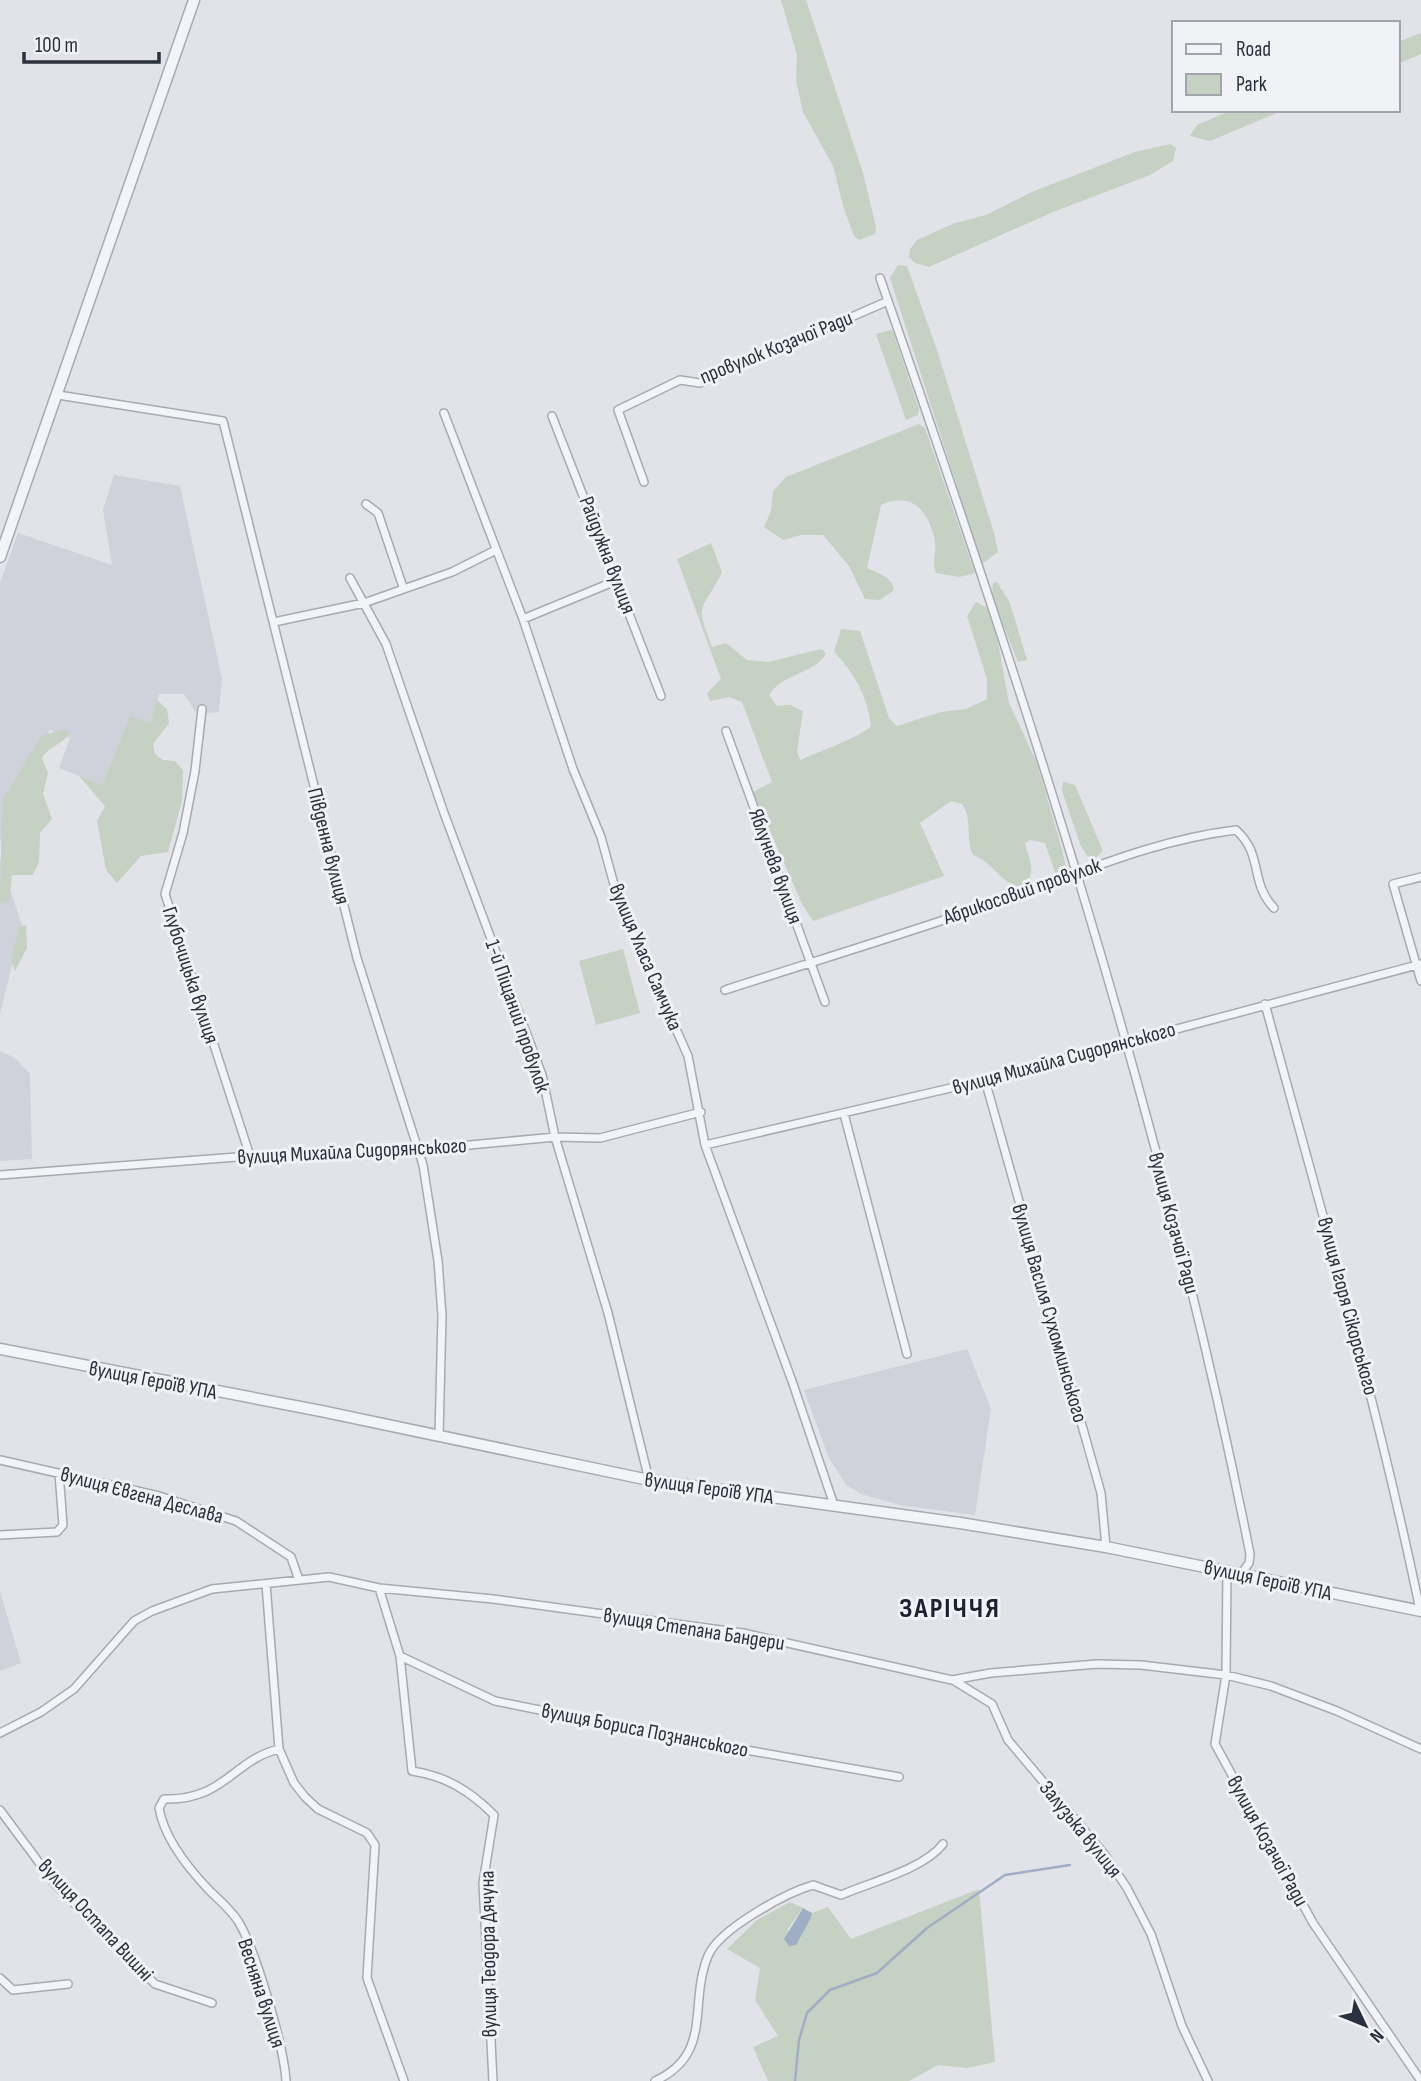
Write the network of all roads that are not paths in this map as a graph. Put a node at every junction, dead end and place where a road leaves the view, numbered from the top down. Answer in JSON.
{"nodes":[{"id":1,"x":194,"y":0,"type":"edge"},
{"id":2,"x":880,"y":278,"type":"dead end"},
{"id":3,"x":888,"y":301,"type":"junction"},
{"id":4,"x":58,"y":395,"type":"junction"},
{"id":5,"x":444,"y":413,"type":"dead end"},
{"id":6,"x":552,"y":415,"type":"dead end"},
{"id":7,"x":644,"y":482,"type":"dead end"},
{"id":8,"x":366,"y":504,"type":"dead end"},
{"id":9,"x":494,"y":551,"type":"junction"},
{"id":10,"x":0,"y":557,"type":"edge"},
{"id":11,"x":350,"y":578,"type":"dead end"},
{"id":12,"x":618,"y":580,"type":"junction"},
{"id":13,"x":403,"y":587,"type":"junction"},
{"id":14,"x":364,"y":603,"type":"junction"},
{"id":15,"x":523,"y":619,"type":"junction"},
{"id":16,"x":274,"y":622,"type":"junction"},
{"id":17,"x":661,"y":696,"type":"dead end"},
{"id":18,"x":202,"y":709,"type":"dead end"},
{"id":19,"x":726,"y":731,"type":"dead end"},
{"id":20,"x":1076,"y":874,"type":"junction"},
{"id":21,"x":1421,"y":877,"type":"edge"},
{"id":22,"x":1274,"y":908,"type":"dead end"},
{"id":23,"x":810,"y":962,"type":"junction"},
{"id":24,"x":1419,"y":964,"type":"edge"},
{"id":25,"x":1421,"y":981,"type":"edge"},
{"id":26,"x":725,"y":990,"type":"dead end"},
{"id":27,"x":825,"y":1002,"type":"dead end"},
{"id":28,"x":1265,"y":1004,"type":"junction"},
{"id":29,"x":1126,"y":1042,"type":"junction"},
{"id":30,"x":985,"y":1080,"type":"junction"},
{"id":31,"x":701,"y":1112,"type":"junction"},
{"id":32,"x":844,"y":1114,"type":"junction"},
{"id":33,"x":555,"y":1137,"type":"junction"},
{"id":34,"x":705,"y":1145,"type":"junction"},
{"id":35,"x":416,"y":1150,"type":"junction"},
{"id":36,"x":250,"y":1156,"type":"junction"},
{"id":37,"x":0,"y":1175,"type":"edge"},
{"id":38,"x":0,"y":1349,"type":"edge"},
{"id":39,"x":906,"y":1354,"type":"dead end"},
{"id":40,"x":439,"y":1436,"type":"junction"},
{"id":41,"x":0,"y":1460,"type":"edge"},
{"id":42,"x":59,"y":1473,"type":"junction"},
{"id":43,"x":649,"y":1480,"type":"junction"},
{"id":44,"x":834,"y":1506,"type":"junction"},
{"id":45,"x":0,"y":1535,"type":"edge"},
{"id":46,"x":1107,"y":1547,"type":"junction"},
{"id":47,"x":1227,"y":1571,"type":"junction"},
{"id":48,"x":1241,"y":1574,"type":"junction"},
{"id":49,"x":299,"y":1580,"type":"junction"},
{"id":50,"x":266,"y":1584,"type":"junction"},
{"id":51,"x":379,"y":1588,"type":"junction"},
{"id":52,"x":1420,"y":1611,"type":"edge"},
{"id":53,"x":400,"y":1656,"type":"junction"},
{"id":54,"x":1226,"y":1675,"type":"junction"},
{"id":55,"x":953,"y":1680,"type":"junction"},
{"id":56,"x":0,"y":1733,"type":"edge"},
{"id":57,"x":279,"y":1749,"type":"junction"},
{"id":58,"x":1421,"y":1749,"type":"edge"},
{"id":59,"x":899,"y":1777,"type":"dead end"},
{"id":60,"x":0,"y":1811,"type":"edge"},
{"id":61,"x":943,"y":1844,"type":"dead end"},
{"id":62,"x":0,"y":1978,"type":"edge"},
{"id":63,"x":68,"y":1984,"type":"dead end"},
{"id":64,"x":212,"y":2003,"type":"dead end"},
{"id":65,"x":286,"y":2081,"type":"edge"},
{"id":66,"x":404,"y":2081,"type":"edge"},
{"id":67,"x":494,"y":2081,"type":"edge"},
{"id":68,"x":655,"y":2081,"type":"edge"},
{"id":69,"x":1208,"y":2081,"type":"edge"},
{"id":70,"x":1421,"y":2081,"type":"edge"}],
"edges":[{"from":1,"to":4,"type":"street"},
{"from":2,"to":3,"type":"street","name":"вулиця Козачої Ради"},
{"from":3,"to":7,"type":"street","name":"провулок Козачої Ради"},
{"from":3,"to":20,"type":"street","name":"вулиця Козачої Ради"},
{"from":4,"to":10,"type":"street"},
{"from":4,"to":16,"type":"street","name":"Південна вулиця"},
{"from":5,"to":9,"type":"street","name":"вулиця Уласа Самчука"},
{"from":6,"to":12,"type":"street","name":"Райдужна вулиця"},
{"from":8,"to":13,"type":"street"},
{"from":9,"to":13,"type":"street"},
{"from":9,"to":15,"type":"street","name":"вулиця Уласа Самчука"},
{"from":11,"to":14,"type":"street","name":"1-й Піщаний провулок"},
{"from":12,"to":15,"type":"street"},
{"from":12,"to":17,"type":"street","name":"Райдужна вулиця"},
{"from":13,"to":14,"type":"street"},
{"from":14,"to":16,"type":"street"},
{"from":14,"to":33,"type":"street","name":"1-й Піщаний провулок"},
{"from":15,"to":31,"type":"street","name":"вулиця Уласа Самчука"},
{"from":16,"to":35,"type":"street","name":"Південна вулиця"},
{"from":18,"to":36,"type":"street","name":"Глубочицька вулиця"},
{"from":19,"to":23,"type":"street","name":"Яблунева вулиця"},
{"from":20,"to":22,"type":"street","name":"Абрикосовий провулок"},
{"from":20,"to":23,"type":"street","name":"Абрикосовий провулок"},
{"from":20,"to":29,"type":"street","name":"вулиця Козачої Ради"},
{"from":21,"to":24,"type":"street"},
{"from":23,"to":26,"type":"street","name":"Абрикосовий провулок"},
{"from":23,"to":27,"type":"street","name":"Яблунева вулиця"},
{"from":24,"to":25,"type":"street"},
{"from":24,"to":28,"type":"street","name":"вулиця Михайла Сидорянського"},
{"from":28,"to":29,"type":"street","name":"вулиця Михайла Сидорянського"},
{"from":28,"to":52,"type":"street","name":"вулиця Ігоря Сікорського"},
{"from":29,"to":30,"type":"street","name":"вулиця Михайла Сидорянського"},
{"from":29,"to":48,"type":"street","name":"вулиця Козачої Ради"},
{"from":30,"to":32,"type":"street","name":"вулиця Михайла Сидорянського"},
{"from":30,"to":46,"type":"street","name":"вулиця Василя Сухомлинського"},
{"from":31,"to":33,"type":"street","name":"вулиця Михайла Сидорянського"},
{"from":31,"to":34,"type":"street","name":"вулиця Уласа Самчука"},
{"from":32,"to":34,"type":"street","name":"вулиця Михайла Сидорянського"},
{"from":32,"to":39,"type":"street"},
{"from":33,"to":35,"type":"street","name":"вулиця Михайла Сидорянського"},
{"from":33,"to":43,"type":"street","name":"1-й Піщаний провулок"},
{"from":34,"to":44,"type":"street","name":"вулиця Уласа Самчука"},
{"from":35,"to":36,"type":"street","name":"вулиця Михайла Сидорянського"},
{"from":35,"to":40,"type":"street","name":"Південна вулиця"},
{"from":36,"to":37,"type":"street","name":"вулиця Михайла Сидорянського"},
{"from":38,"to":40,"type":"street","name":"вулиця Героїв УПА"},
{"from":40,"to":43,"type":"street","name":"вулиця Героїв УПА"},
{"from":41,"to":42,"type":"street","name":"вулиця Євгена Деслава"},
{"from":42,"to":45,"type":"street"},
{"from":42,"to":49,"type":"street","name":"вулиця Євгена Деслава"},
{"from":43,"to":44,"type":"street","name":"вулиця Героїв УПА"},
{"from":44,"to":46,"type":"street","name":"вулиця Героїв УПА"},
{"from":46,"to":47,"type":"street","name":"вулиця Героїв УПА"},
{"from":47,"to":48,"type":"street","name":"вулиця Героїв УПА"},
{"from":47,"to":54,"type":"street","name":"вулиця Козачої Ради"},
{"from":48,"to":52,"type":"street","name":"вулиця Героїв УПА"},
{"from":49,"to":50,"type":"street","name":"вулиця Степана Бандери"},
{"from":49,"to":51,"type":"street","name":"вулиця Степана Бандери"},
{"from":50,"to":56,"type":"street","name":"вулиця Степана Бандери"},
{"from":50,"to":57,"type":"street"},
{"from":51,"to":53,"type":"street","name":"вулиця Теодора Дячуна"},
{"from":51,"to":55,"type":"street","name":"вулиця Степана Бандери"},
{"from":53,"to":59,"type":"street","name":"вулиця Бориса Познанського"},
{"from":53,"to":67,"type":"street","name":"вулиця Теодора Дячуна"},
{"from":54,"to":55,"type":"street","name":"вулиця Степана Бандери"},
{"from":54,"to":58,"type":"street","name":"вулиця Степана Бандери"},
{"from":54,"to":70,"type":"street","name":"вулиця Козачої Ради"},
{"from":55,"to":69,"type":"street","name":"Залузька вулиця"},
{"from":57,"to":65,"type":"street","name":"Весняна вулиця"},
{"from":57,"to":66,"type":"street"},
{"from":60,"to":64,"type":"street","name":"вулиця Остапа Вишні"},
{"from":61,"to":68,"type":"street"},
{"from":62,"to":63,"type":"street"}]}
